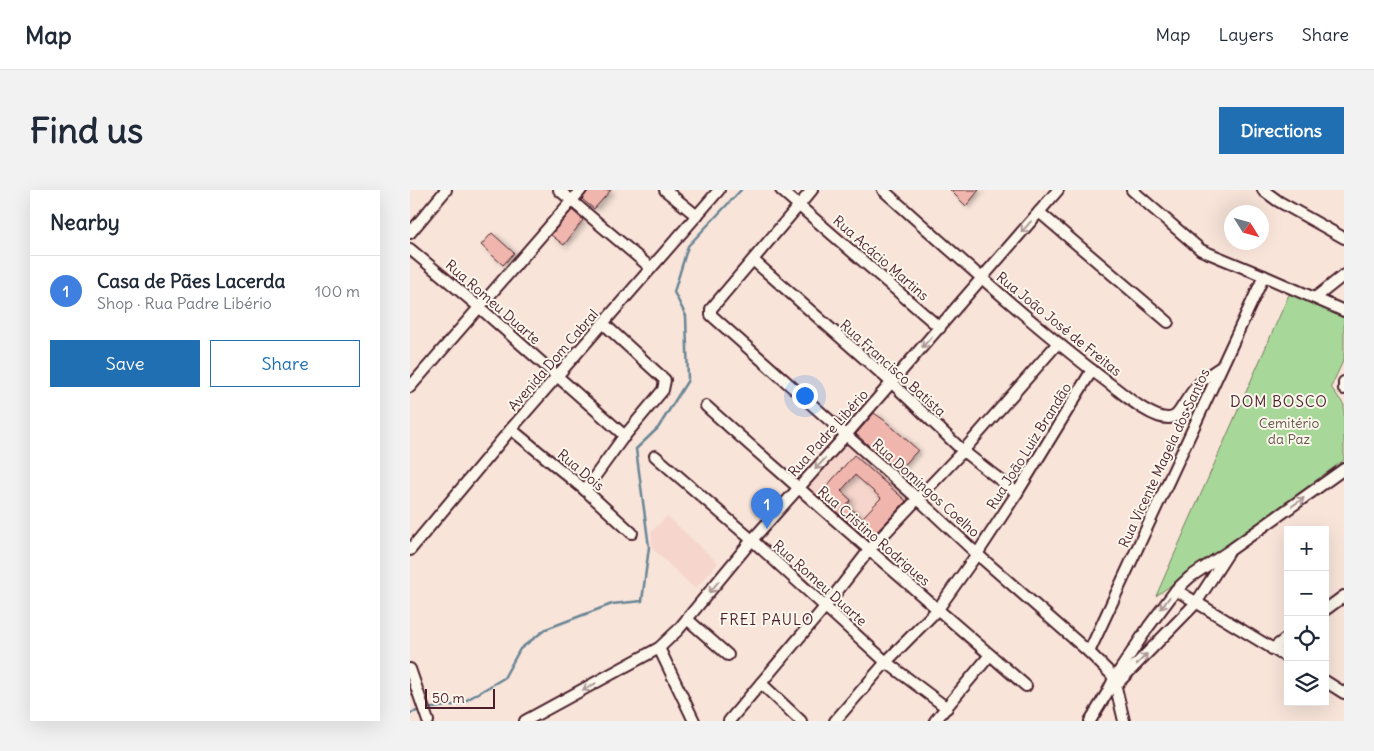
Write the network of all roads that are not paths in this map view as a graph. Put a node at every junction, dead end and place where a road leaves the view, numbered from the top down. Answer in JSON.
{"nodes":[{"id":1,"x":446,"y":190,"type":"edge"},
{"id":2,"x":559,"y":190,"type":"edge"},
{"id":3,"x":581,"y":190,"type":"edge"},
{"id":4,"x":665,"y":190,"type":"edge"},
{"id":5,"x":719,"y":190,"type":"edge"},
{"id":6,"x":781,"y":190,"type":"edge"},
{"id":7,"x":812,"y":190,"type":"edge"},
{"id":8,"x":882,"y":190,"type":"edge"},
{"id":9,"x":1058,"y":190,"type":"edge"},
{"id":10,"x":1132,"y":190,"type":"edge"},
{"id":11,"x":1263,"y":190,"type":"edge"},
{"id":12,"x":572,"y":201,"type":"junction"},
{"id":13,"x":799,"y":205,"type":"junction"},
{"id":14,"x":1039,"y":212,"type":"junction"},
{"id":15,"x":697,"y":216,"type":"junction"},
{"id":16,"x":410,"y":233,"type":"edge"},
{"id":17,"x":1344,"y":238,"type":"edge"},
{"id":18,"x":410,"y":249,"type":"edge"},
{"id":19,"x":753,"y":260,"type":"junction"},
{"id":20,"x":651,"y":268,"type":"junction"},
{"id":21,"x":1344,"y":275,"type":"edge"},
{"id":22,"x":1264,"y":276,"type":"junction"},
{"id":23,"x":981,"y":278,"type":"junction"},
{"id":24,"x":1315,"y":298,"type":"junction"},
{"id":25,"x":479,"y":307,"type":"junction"},
{"id":26,"x":1344,"y":311,"type":"edge"},
{"id":27,"x":1168,"y":322,"type":"dead end"},
{"id":28,"x":603,"y":323,"type":"junction"},
{"id":29,"x":940,"y":328,"type":"junction"},
{"id":30,"x":1058,"y":343,"type":"junction"},
{"id":31,"x":1221,"y":367,"type":"junction"},
{"id":32,"x":1092,"y":370,"type":"junction"},
{"id":33,"x":557,"y":376,"type":"junction"},
{"id":34,"x":891,"y":382,"type":"junction"},
{"id":35,"x":1344,"y":382,"type":"edge"},
{"id":36,"x":412,"y":383,"type":"edge"},
{"id":37,"x":1344,"y":389,"type":"edge"},
{"id":38,"x":706,"y":406,"type":"dead end"},
{"id":39,"x":511,"y":429,"type":"junction"},
{"id":40,"x":846,"y":435,"type":"junction"},
{"id":41,"x":625,"y":436,"type":"junction"},
{"id":42,"x":963,"y":451,"type":"junction"},
{"id":43,"x":656,"y":456,"type":"dead end"},
{"id":44,"x":1344,"y":469,"type":"edge"},
{"id":45,"x":798,"y":488,"type":"junction"},
{"id":46,"x":584,"y":490,"type":"junction"},
{"id":47,"x":1017,"y":493,"type":"junction"},
{"id":48,"x":918,"y":498,"type":"junction"},
{"id":49,"x":632,"y":533,"type":"dead end"},
{"id":50,"x":752,"y":540,"type":"junction"},
{"id":51,"x":870,"y":549,"type":"junction"},
{"id":52,"x":410,"y":550,"type":"edge"},
{"id":53,"x":1229,"y":550,"type":"junction"},
{"id":54,"x":978,"y":554,"type":"junction"},
{"id":55,"x":1176,"y":590,"type":"junction"},
{"id":56,"x":1344,"y":596,"type":"edge"},
{"id":57,"x":1196,"y":603,"type":"junction"},
{"id":58,"x":825,"y":607,"type":"junction"},
{"id":59,"x":1329,"y":607,"type":"edge"},
{"id":60,"x":938,"y":609,"type":"junction"},
{"id":61,"x":687,"y":620,"type":"junction"},
{"id":62,"x":1144,"y":635,"type":"junction"},
{"id":63,"x":1284,"y":640,"type":"edge"},
{"id":64,"x":1156,"y":644,"type":"junction"},
{"id":65,"x":659,"y":648,"type":"junction"},
{"id":66,"x":1272,"y":649,"type":"junction"},
{"id":67,"x":1089,"y":652,"type":"junction"},
{"id":68,"x":728,"y":655,"type":"dead end"},
{"id":69,"x":990,"y":655,"type":"junction"},
{"id":70,"x":1284,"y":656,"type":"edge"},
{"id":71,"x":886,"y":662,"type":"junction"},
{"id":72,"x":410,"y":669,"type":"edge"},
{"id":73,"x":1115,"y":682,"type":"junction"},
{"id":74,"x":761,"y":683,"type":"junction"},
{"id":75,"x":1329,"y":684,"type":"edge"},
{"id":76,"x":1026,"y":686,"type":"dead end"},
{"id":77,"x":1344,"y":693,"type":"edge"},
{"id":78,"x":947,"y":708,"type":"junction"},
{"id":79,"x":427,"y":717,"type":"edge"},
{"id":80,"x":526,"y":721,"type":"edge"},
{"id":81,"x":694,"y":721,"type":"edge"},
{"id":82,"x":729,"y":721,"type":"edge"},
{"id":83,"x":801,"y":721,"type":"edge"},
{"id":84,"x":835,"y":721,"type":"edge"},
{"id":85,"x":935,"y":721,"type":"edge"},
{"id":86,"x":1090,"y":721,"type":"edge"},
{"id":87,"x":1124,"y":721,"type":"edge"}],
"edges":[{"from":1,"to":16,"type":"street"},
{"from":2,"to":12,"type":"street"},
{"from":3,"to":12,"type":"street"},
{"from":4,"to":15,"type":"street"},
{"from":5,"to":15,"type":"street","name":"Avenida Dom Cabral"},
{"from":6,"to":13,"type":"street","name":"Rua Acácio Martins"},
{"from":7,"to":13,"type":"street"},
{"from":8,"to":23,"type":"street","name":"Rua João José de Freitas"},
{"from":9,"to":14,"type":"street","name":"Rua Padre Libério"},
{"from":10,"to":22,"type":"street"},
{"from":11,"to":17,"type":"street"},
{"from":12,"to":20,"type":"street"},
{"from":12,"to":25,"type":"street"},
{"from":13,"to":19,"type":"street"},
{"from":13,"to":29,"type":"street","name":"Rua Acácio Martins"},
{"from":14,"to":23,"type":"street","name":"Rua Padre Libério","one_way":true},
{"from":14,"to":27,"type":"street"},
{"from":15,"to":20,"type":"street","name":"Avenida Dom Cabral"},
{"from":18,"to":25,"type":"street","name":"Rua Romeu Duarte"},
{"from":19,"to":34,"type":"street","name":"Rua Francisco Batista"},
{"from":19,"to":40,"type":"street","name":"Rua Domingos Coelho"},
{"from":20,"to":28,"type":"street","name":"Avenida Dom Cabral"},
{"from":21,"to":24,"type":"street"},
{"from":22,"to":24,"type":"street"},
{"from":22,"to":31,"type":"street","name":"Rua Vicente Magela dos Santos"},
{"from":23,"to":29,"type":"street","name":"Rua Padre Libério"},
{"from":23,"to":30,"type":"street","name":"Rua João José de Freitas"},
{"from":24,"to":26,"type":"street"},
{"from":25,"to":33,"type":"street","name":"Rua Romeu Duarte"},
{"from":25,"to":36,"type":"street"},
{"from":28,"to":33,"type":"street","name":"Avenida Dom Cabral"},
{"from":28,"to":41,"type":"street"},
{"from":29,"to":34,"type":"street","name":"Rua Padre Libério","one_way":true},
{"from":30,"to":32,"type":"street","name":"Rua João José de Freitas"},
{"from":30,"to":42,"type":"street"},
{"from":31,"to":32,"type":"street","name":"Rua João José de Freitas"},
{"from":31,"to":67,"type":"street","name":"Rua Vicente Magela dos Santos"},
{"from":32,"to":47,"type":"street","name":"Rua João Luiz Brandão"},
{"from":33,"to":39,"type":"street","name":"Avenida Dom Cabral"},
{"from":33,"to":41,"type":"street","name":"Rua Romeu Duarte"},
{"from":34,"to":40,"type":"street","name":"Rua Padre Libério"},
{"from":34,"to":42,"type":"street","name":"Rua Francisco Batista"},
{"from":35,"to":37,"type":"street"},
{"from":38,"to":45,"type":"street","name":"Rua Cristino Rodrigues"},
{"from":39,"to":46,"type":"street","name":"Rua Dois"},
{"from":39,"to":52,"type":"street","name":"Avenida Dom Cabral"},
{"from":40,"to":45,"type":"street","name":"Rua Padre Libério","one_way":true},
{"from":40,"to":48,"type":"street","name":"Rua Domingos Coelho"},
{"from":41,"to":46,"type":"street"},
{"from":42,"to":47,"type":"street","name":"Rua Francisco Batista"},
{"from":42,"to":48,"type":"street"},
{"from":43,"to":50,"type":"street","name":"Rua Romeu Duarte"},
{"from":53,"to":44,"type":"street","one_way":true},
{"from":45,"to":50,"type":"street","name":"Rua Padre Libério"},
{"from":45,"to":51,"type":"street","name":"Rua Cristino Rodrigues"},
{"from":46,"to":49,"type":"street","name":"Rua Dois"},
{"from":47,"to":54,"type":"street","name":"Rua João Luiz Brandão"},
{"from":48,"to":51,"type":"street"},
{"from":48,"to":54,"type":"street","name":"Rua Domingos Coelho"},
{"from":50,"to":58,"type":"street","name":"Rua Romeu Duarte"},
{"from":50,"to":61,"type":"street","name":"Rua Padre Libério","one_way":true},
{"from":51,"to":58,"type":"street"},
{"from":51,"to":60,"type":"street","name":"Rua Cristino Rodrigues"},
{"from":53,"to":55,"type":"street"},
{"from":53,"to":57,"type":"street"},
{"from":54,"to":60,"type":"street","name":"Rua João Luiz Brandão"},
{"from":54,"to":67,"type":"street","name":"Rua Domingos Coelho"},
{"from":55,"to":57,"type":"street"},
{"from":55,"to":62,"type":"street","one_way":true},
{"from":56,"to":59,"type":"street"},
{"from":57,"to":64,"type":"street"},
{"from":57,"to":66,"type":"street"},
{"from":58,"to":71,"type":"street","name":"Rua Romeu Duarte"},
{"from":58,"to":74,"type":"street"},
{"from":60,"to":69,"type":"street","name":"Rua Cristino Rodrigues"},
{"from":60,"to":71,"type":"street","name":"Rua João Luiz Brandão"},
{"from":61,"to":65,"type":"street","name":"Rua Padre Libério"},
{"from":61,"to":68,"type":"street"},
{"from":62,"to":64,"type":"street"},
{"from":62,"to":73,"type":"street"},
{"from":63,"to":66,"type":"street"},
{"from":73,"to":64,"type":"street","one_way":true},
{"from":65,"to":80,"type":"street","name":"Rua Padre Libério","one_way":true},
{"from":65,"to":81,"type":"street"},
{"from":66,"to":70,"type":"street"},
{"from":67,"to":73,"type":"street","name":"Rua Domingos Coelho"},
{"from":69,"to":76,"type":"street","name":"Rua Cristino Rodrigues"},
{"from":69,"to":78,"type":"street"},
{"from":71,"to":78,"type":"street","name":"Rua Romeu Duarte"},
{"from":71,"to":84,"type":"street","name":"Rua João Luiz Brandão"},
{"from":72,"to":79,"type":"street"},
{"from":73,"to":86,"type":"street"},
{"from":73,"to":87,"type":"street"},
{"from":74,"to":82,"type":"street"},
{"from":74,"to":83,"type":"street"},
{"from":75,"to":77,"type":"street"},
{"from":78,"to":85,"type":"street"}]}
